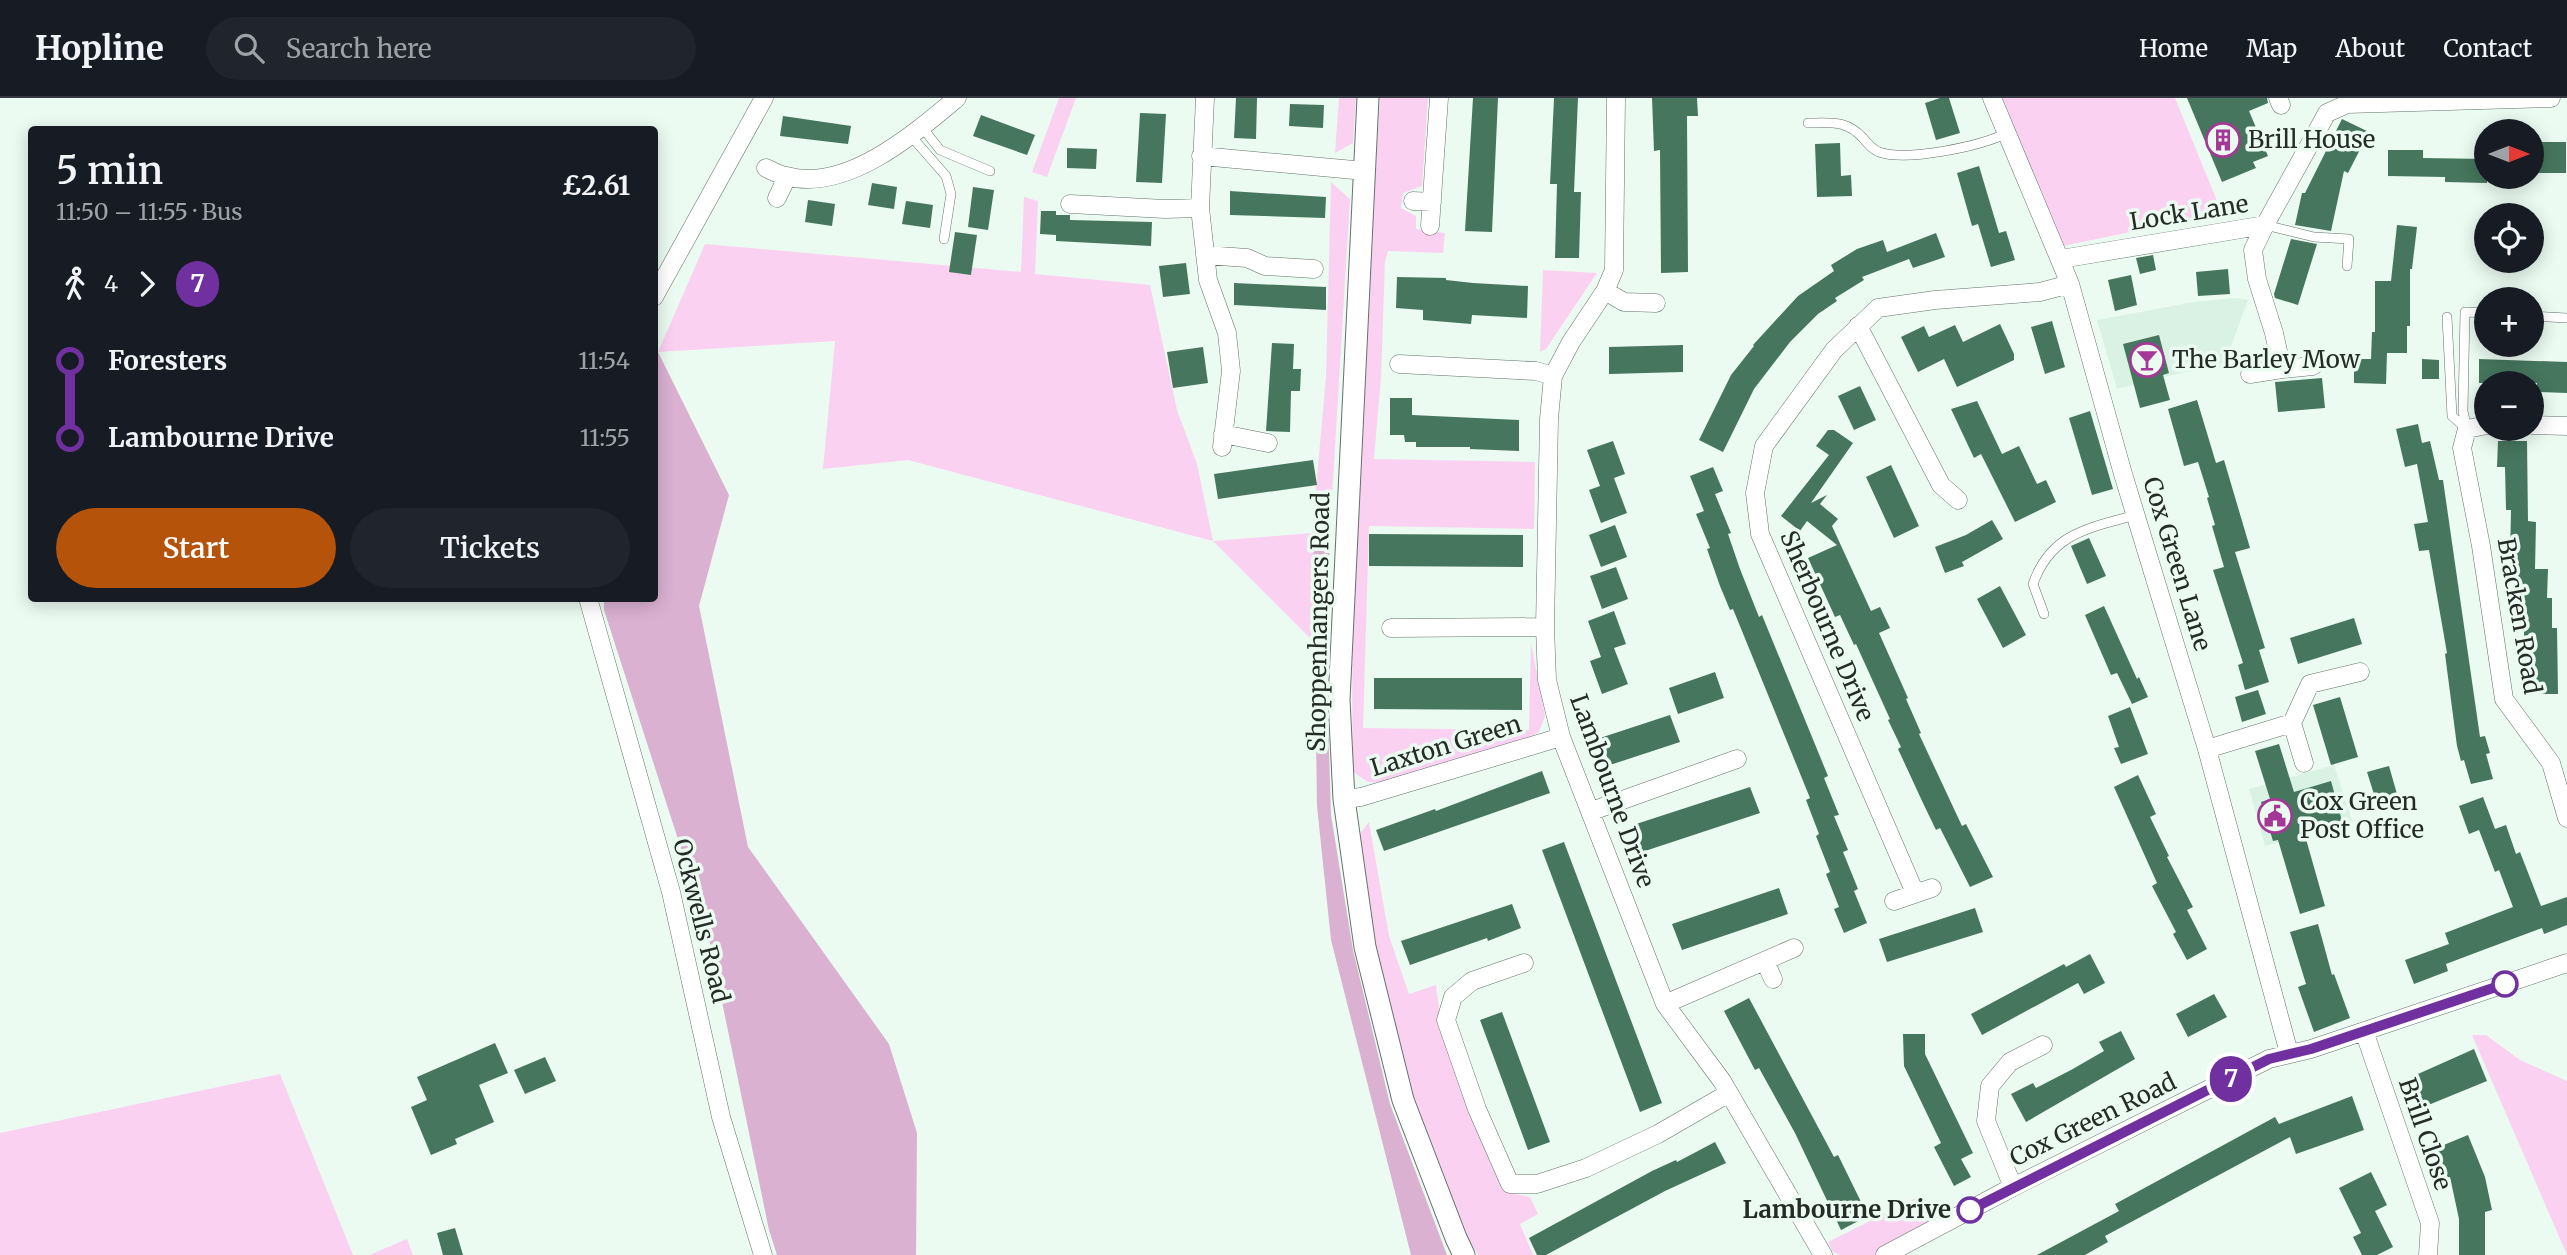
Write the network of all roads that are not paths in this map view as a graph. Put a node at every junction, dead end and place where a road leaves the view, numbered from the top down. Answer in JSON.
{"nodes":[{"id":1,"x":764,"y":98,"type":"edge"},
{"id":2,"x":957,"y":98,"type":"edge"},
{"id":3,"x":1205,"y":98,"type":"edge"},
{"id":4,"x":1368,"y":98,"type":"edge"},
{"id":5,"x":1439,"y":98,"type":"edge"},
{"id":6,"x":1616,"y":98,"type":"edge"},
{"id":7,"x":1992,"y":98,"type":"edge"},
{"id":8,"x":2551,"y":98,"type":"edge"},
{"id":9,"x":1808,"y":123,"type":"dead end"},
{"id":10,"x":917,"y":132,"type":"junction"},
{"id":11,"x":2007,"y":133,"type":"junction"},
{"id":12,"x":1202,"y":156,"type":"junction"},
{"id":13,"x":766,"y":168,"type":"dead end"},
{"id":14,"x":990,"y":171,"type":"dead end"},
{"id":15,"x":1365,"y":171,"type":"junction"},
{"id":16,"x":787,"y":177,"type":"junction"},
{"id":17,"x":777,"y":198,"type":"dead end"},
{"id":18,"x":1413,"y":201,"type":"dead end"},
{"id":19,"x":1432,"y":202,"type":"junction"},
{"id":20,"x":1070,"y":204,"type":"dead end"},
{"id":21,"x":1200,"y":208,"type":"junction"},
{"id":22,"x":2265,"y":225,"type":"junction"},
{"id":23,"x":1430,"y":226,"type":"dead end"},
{"id":24,"x":944,"y":239,"type":"dead end"},
{"id":25,"x":1205,"y":255,"type":"junction"},
{"id":26,"x":2061,"y":259,"type":"junction"},
{"id":27,"x":2347,"y":266,"type":"dead end"},
{"id":28,"x":1314,"y":269,"type":"dead end"},
{"id":29,"x":2070,"y":284,"type":"junction"},
{"id":30,"x":658,"y":290,"type":"edge"},
{"id":31,"x":1605,"y":291,"type":"junction"},
{"id":32,"x":1657,"y":303,"type":"dead end"},
{"id":33,"x":2474,"y":312,"type":"edge"},
{"id":34,"x":2447,"y":317,"type":"dead end"},
{"id":35,"x":2544,"y":317,"type":"edge"},
{"id":36,"x":2567,"y":318,"type":"edge"},
{"id":37,"x":1858,"y":326,"type":"junction"},
{"id":38,"x":1399,"y":363,"type":"dead end"},
{"id":39,"x":2313,"y":366,"type":"dead end"},
{"id":40,"x":2282,"y":369,"type":"junction"},
{"id":41,"x":2250,"y":374,"type":"dead end"},
{"id":42,"x":1553,"y":376,"type":"junction"},
{"id":43,"x":2544,"y":425,"type":"edge"},
{"id":44,"x":2567,"y":426,"type":"edge"},
{"id":45,"x":2474,"y":427,"type":"edge"},
{"id":46,"x":2467,"y":429,"type":"junction"},
{"id":47,"x":1268,"y":443,"type":"dead end"},
{"id":48,"x":1958,"y":500,"type":"dead end"},
{"id":49,"x":2136,"y":514,"type":"junction"},
{"id":50,"x":589,"y":602,"type":"edge"},
{"id":51,"x":2044,"y":614,"type":"dead end"},
{"id":52,"x":1545,"y":627,"type":"junction"},
{"id":53,"x":1391,"y":628,"type":"dead end"},
{"id":54,"x":2360,"y":672,"type":"dead end"},
{"id":55,"x":2292,"y":723,"type":"junction"},
{"id":56,"x":1561,"y":737,"type":"junction"},
{"id":57,"x":2207,"y":749,"type":"junction"},
{"id":58,"x":1738,"y":760,"type":"dead end"},
{"id":59,"x":2304,"y":763,"type":"dead end"},
{"id":60,"x":1344,"y":799,"type":"junction"},
{"id":61,"x":1592,"y":811,"type":"junction"},
{"id":62,"x":2567,"y":818,"type":"edge"},
{"id":63,"x":1894,"y":901,"type":"dead end"},
{"id":64,"x":1794,"y":948,"type":"dead end"},
{"id":65,"x":1765,"y":961,"type":"junction"},
{"id":66,"x":2567,"y":962,"type":"edge"},
{"id":67,"x":1524,"y":963,"type":"dead end"},
{"id":68,"x":1773,"y":979,"type":"dead end"},
{"id":69,"x":1665,"y":1004,"type":"junction"},
{"id":70,"x":2364,"y":1031,"type":"junction"},
{"id":71,"x":2043,"y":1045,"type":"dead end"},
{"id":72,"x":2289,"y":1053,"type":"junction"},
{"id":73,"x":1729,"y":1093,"type":"junction"},
{"id":74,"x":2013,"y":1187,"type":"junction"},
{"id":75,"x":763,"y":1255,"type":"edge"},
{"id":76,"x":1464,"y":1255,"type":"edge"},
{"id":77,"x":1824,"y":1255,"type":"edge"},
{"id":78,"x":1885,"y":1255,"type":"edge"},
{"id":79,"x":2428,"y":1255,"type":"edge"}],
"edges":[{"from":1,"to":30,"type":"street"},
{"from":2,"to":10,"type":"street"},
{"from":3,"to":12,"type":"street"},
{"from":4,"to":15,"type":"street","name":"Shoppenhangers Road"},
{"from":5,"to":19,"type":"street"},
{"from":6,"to":31,"type":"street","name":"Lambourne Drive"},
{"from":7,"to":11,"type":"street","name":"Cox Green Lane"},
{"from":8,"to":22,"type":"street","name":"Lock Lane"},
{"from":9,"to":11,"type":"lane"},
{"from":10,"to":14,"type":"lane"},
{"from":10,"to":16,"type":"street"},
{"from":10,"to":24,"type":"lane"},
{"from":11,"to":26,"type":"street","name":"Cox Green Lane"},
{"from":12,"to":15,"type":"street"},
{"from":12,"to":21,"type":"street"},
{"from":13,"to":16,"type":"street"},
{"from":15,"to":60,"type":"street","name":"Shoppenhangers Road"},
{"from":16,"to":17,"type":"street"},
{"from":18,"to":19,"type":"street"},
{"from":19,"to":23,"type":"street"},
{"from":20,"to":21,"type":"street"},
{"from":21,"to":25,"type":"street"},
{"from":22,"to":26,"type":"street","name":"Lock Lane"},
{"from":22,"to":27,"type":"lane"},
{"from":22,"to":40,"type":"street"},
{"from":25,"to":28,"type":"street"},
{"from":25,"to":47,"type":"street"},
{"from":26,"to":29,"type":"street","name":"Cox Green Lane"},
{"from":29,"to":37,"type":"street","name":"Sherbourne Drive"},
{"from":29,"to":49,"type":"street","name":"Cox Green Lane"},
{"from":31,"to":32,"type":"street"},
{"from":31,"to":42,"type":"street","name":"Lambourne Drive"},
{"from":33,"to":46,"type":"lane"},
{"from":34,"to":46,"type":"lane"},
{"from":35,"to":36,"type":"lane"},
{"from":37,"to":48,"type":"street"},
{"from":37,"to":63,"type":"street","name":"Sherbourne Drive"},
{"from":38,"to":42,"type":"street"},
{"from":39,"to":40,"type":"street"},
{"from":40,"to":41,"type":"street"},
{"from":42,"to":52,"type":"street","name":"Lambourne Drive"},
{"from":43,"to":44,"type":"street"},
{"from":45,"to":46,"type":"street"},
{"from":46,"to":62,"type":"street","name":"Bracken Road"},
{"from":49,"to":51,"type":"lane"},
{"from":49,"to":57,"type":"street","name":"Cox Green Lane"},
{"from":50,"to":75,"type":"street","name":"Ockwells Road"},
{"from":52,"to":53,"type":"street"},
{"from":52,"to":56,"type":"street","name":"Lambourne Drive"},
{"from":54,"to":55,"type":"street"},
{"from":55,"to":57,"type":"street"},
{"from":55,"to":59,"type":"street"},
{"from":56,"to":60,"type":"street","name":"Laxton Green"},
{"from":56,"to":61,"type":"street","name":"Lambourne Drive"},
{"from":57,"to":72,"type":"street","name":"Cox Green Lane"},
{"from":58,"to":61,"type":"street"},
{"from":60,"to":76,"type":"street","name":"Shoppenhangers Road"},
{"from":61,"to":69,"type":"street","name":"Lambourne Drive"},
{"from":64,"to":65,"type":"street"},
{"from":65,"to":68,"type":"street"},
{"from":65,"to":69,"type":"street"},
{"from":66,"to":70,"type":"street","name":"Cox Green Road"},
{"from":67,"to":73,"type":"street"},
{"from":69,"to":73,"type":"street","name":"Lambourne Drive"},
{"from":70,"to":72,"type":"street","name":"Cox Green Road"},
{"from":70,"to":79,"type":"street","name":"Brill Close"},
{"from":71,"to":74,"type":"street"},
{"from":72,"to":74,"type":"street","name":"Cox Green Road"},
{"from":73,"to":77,"type":"street","name":"Lambourne Drive"},
{"from":74,"to":78,"type":"street","name":"Cox Green Road"}]}
